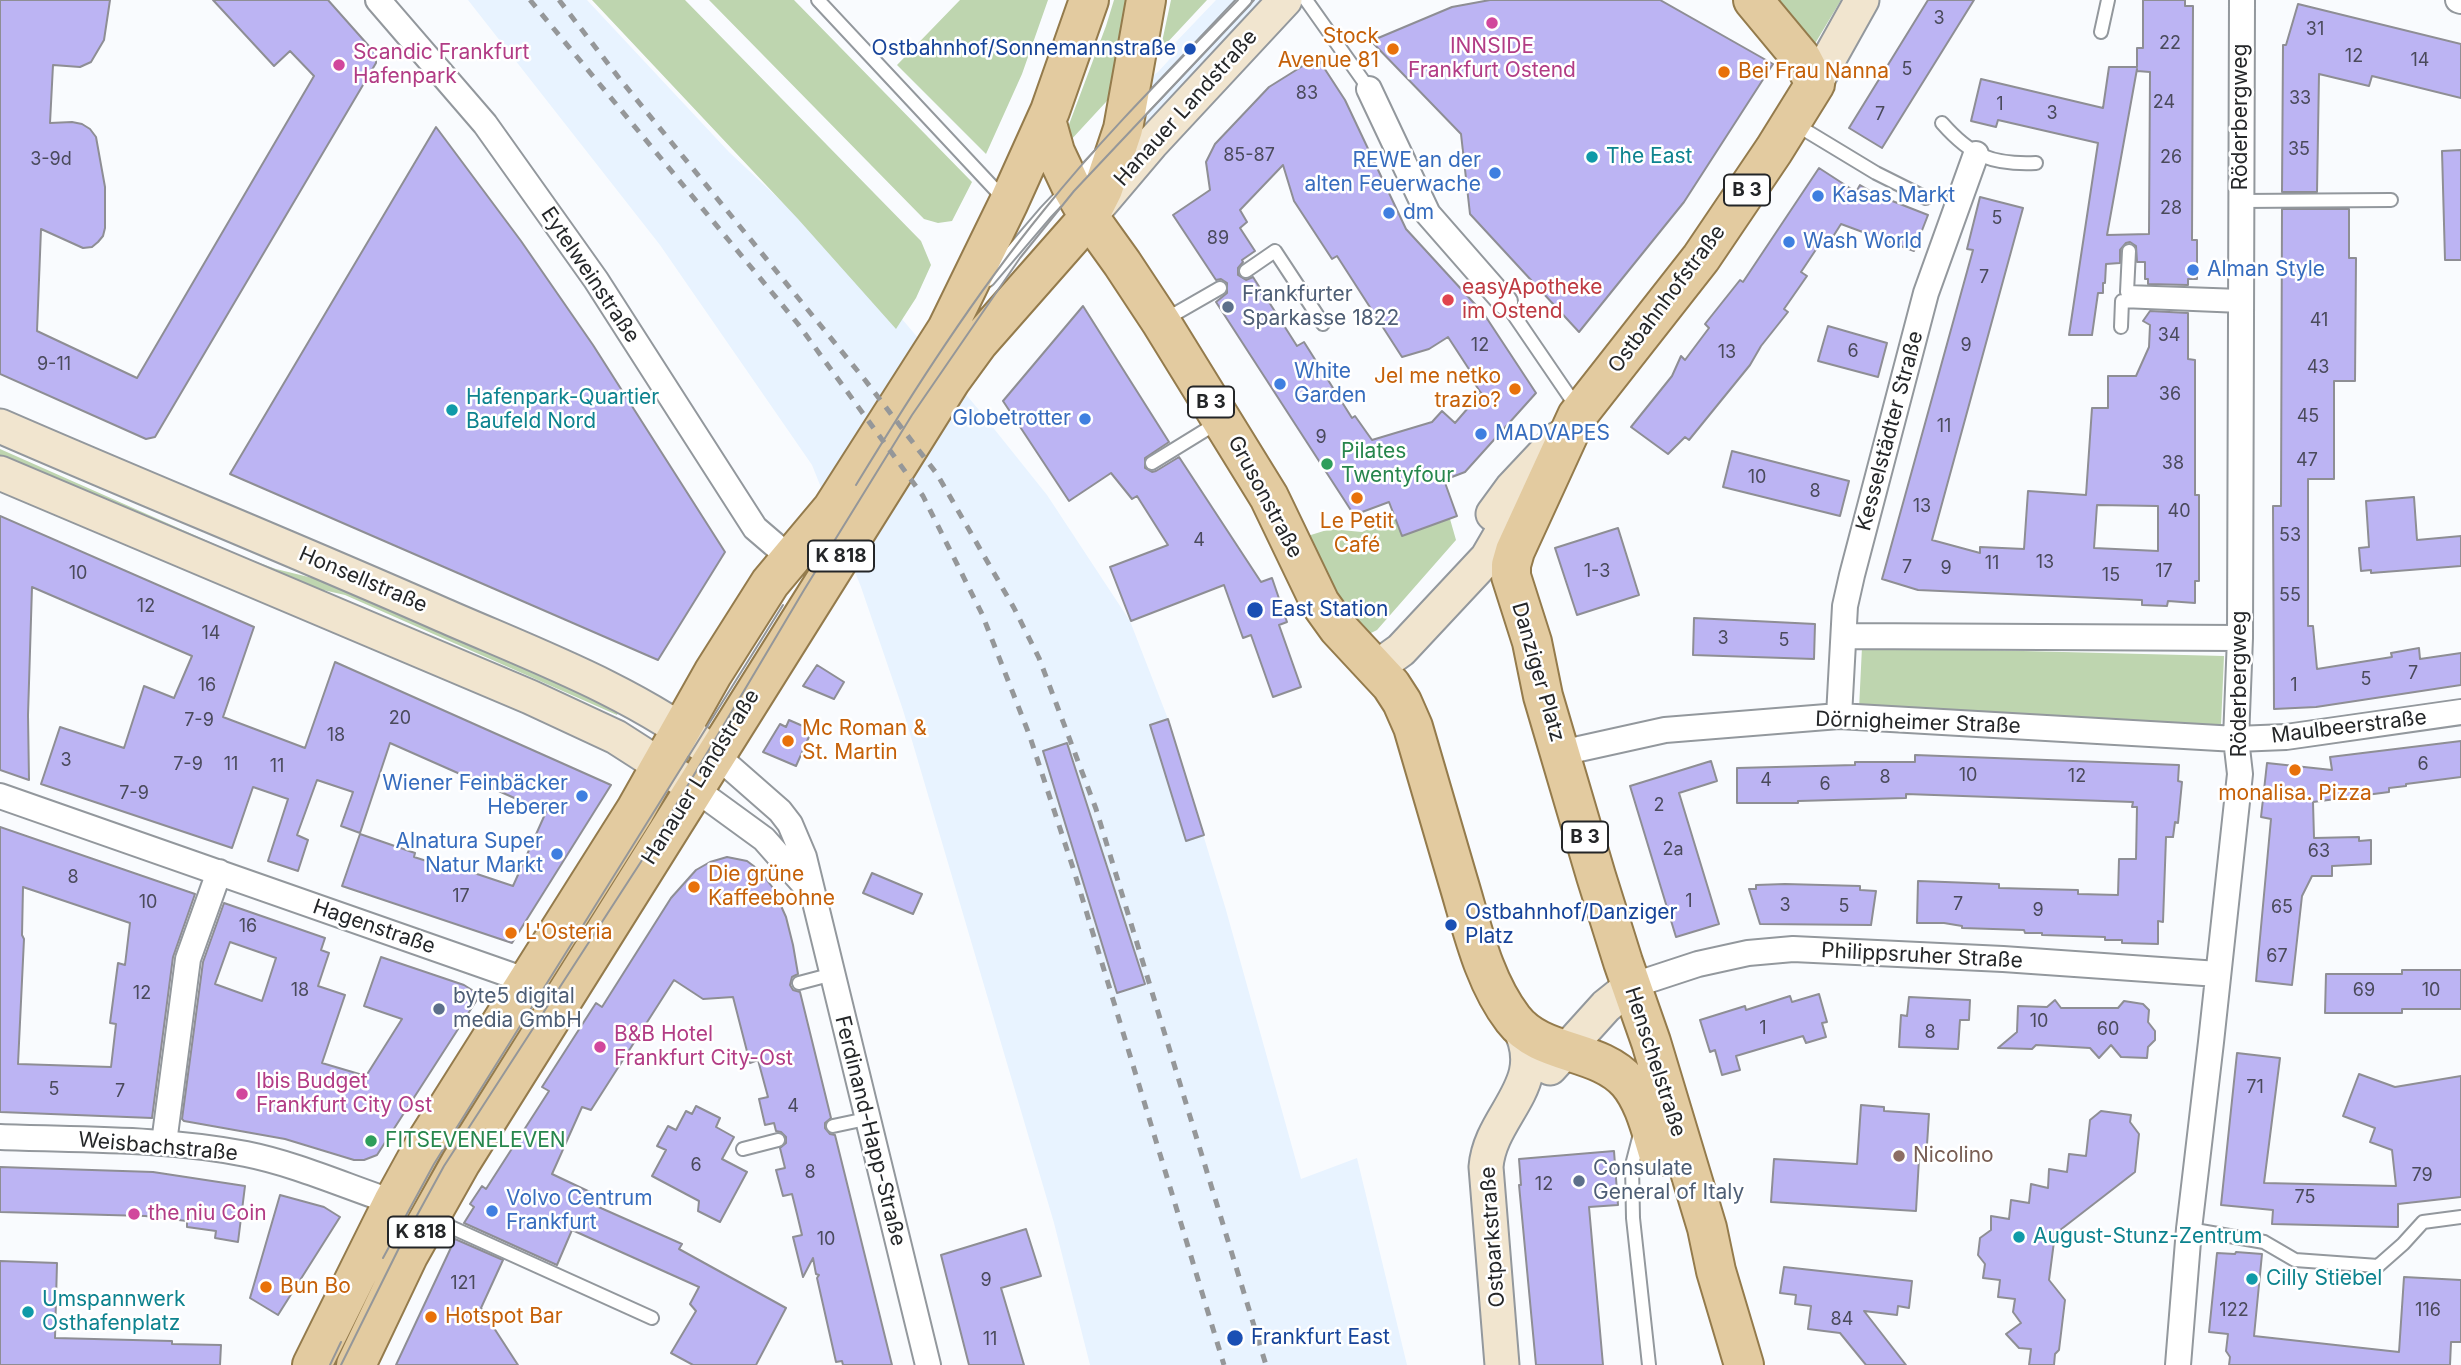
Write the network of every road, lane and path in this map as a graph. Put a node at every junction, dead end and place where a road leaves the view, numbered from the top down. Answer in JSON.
{"nodes":[{"id":1,"x":378,"y":0,"type":"edge"},
{"id":2,"x":818,"y":0,"type":"edge"},
{"id":3,"x":1089,"y":0,"type":"edge"},
{"id":4,"x":1146,"y":0,"type":"edge"},
{"id":5,"x":1245,"y":0,"type":"edge"},
{"id":6,"x":1285,"y":0,"type":"edge"},
{"id":7,"x":1306,"y":0,"type":"edge"},
{"id":8,"x":1753,"y":0,"type":"edge"},
{"id":9,"x":1862,"y":0,"type":"edge"},
{"id":10,"x":2108,"y":0,"type":"edge"},
{"id":11,"x":2242,"y":0,"type":"edge"},
{"id":12,"x":2101,"y":32,"type":"dead end"},
{"id":13,"x":1815,"y":84,"type":"junction"},
{"id":14,"x":1369,"y":89,"type":"joint"},
{"id":15,"x":1046,"y":120,"type":"junction"},
{"id":16,"x":1792,"y":121,"type":"junction"},
{"id":17,"x":1942,"y":123,"type":"dead end"},
{"id":18,"x":1123,"y":129,"type":"junction"},
{"id":19,"x":1976,"y":154,"type":"junction"},
{"id":20,"x":2036,"y":163,"type":"dead end"},
{"id":21,"x":1015,"y":190,"type":"junction"},
{"id":22,"x":1926,"y":198,"type":"dead end"},
{"id":23,"x":1080,"y":201,"type":"junction"},
{"id":24,"x":2241,"y":201,"type":"junction"},
{"id":25,"x":2391,"y":201,"type":"dead end"},
{"id":26,"x":2129,"y":251,"type":"dead end"},
{"id":27,"x":1246,"y":271,"type":"dead end"},
{"id":28,"x":1220,"y":288,"type":"dead end"},
{"id":29,"x":2241,"y":301,"type":"junction"},
{"id":30,"x":1505,"y":302,"type":"joint"},
{"id":31,"x":1161,"y":323,"type":"junction"},
{"id":32,"x":1323,"y":324,"type":"dead end"},
{"id":33,"x":2121,"y":327,"type":"dead end"},
{"id":34,"x":947,"y":329,"type":"junction"},
{"id":35,"x":1223,"y":419,"type":"junction"},
{"id":36,"x":1573,"y":422,"type":"junction"},
{"id":37,"x":0,"y":426,"type":"edge"},
{"id":38,"x":1152,"y":463,"type":"dead end"},
{"id":39,"x":0,"y":473,"type":"edge"},
{"id":40,"x":790,"y":558,"type":"junction"},
{"id":41,"x":1844,"y":636,"type":"junction"},
{"id":42,"x":2240,"y":638,"type":"junction"},
{"id":43,"x":1376,"y":668,"type":"junction"},
{"id":44,"x":2461,"y":712,"type":"edge"},
{"id":45,"x":1839,"y":716,"type":"junction"},
{"id":46,"x":681,"y":729,"type":"junction"},
{"id":47,"x":2236,"y":739,"type":"junction"},
{"id":48,"x":1561,"y":753,"type":"junction"},
{"id":49,"x":715,"y":754,"type":"junction"},
{"id":50,"x":662,"y":764,"type":"junction"},
{"id":51,"x":694,"y":788,"type":"junction"},
{"id":52,"x":0,"y":796,"type":"edge"},
{"id":53,"x":219,"y":872,"type":"junction"},
{"id":54,"x":814,"y":896,"type":"junction"},
{"id":55,"x":832,"y":974,"type":"junction"},
{"id":56,"x":1627,"y":974,"type":"junction"},
{"id":57,"x":2218,"y":974,"type":"junction"},
{"id":58,"x":528,"y":981,"type":"junction"},
{"id":59,"x":799,"y":983,"type":"dead end"},
{"id":60,"x":1518,"y":1025,"type":"junction"},
{"id":61,"x":1567,"y":1051,"type":"junction"},
{"id":62,"x":1508,"y":1114,"type":"junction"},
{"id":63,"x":1647,"y":1118,"type":"junction"},
{"id":64,"x":866,"y":1119,"type":"junction"},
{"id":65,"x":833,"y":1126,"type":"dead end"},
{"id":66,"x":0,"y":1137,"type":"edge"},
{"id":67,"x":778,"y":1140,"type":"dead end"},
{"id":68,"x":164,"y":1143,"type":"junction"},
{"id":69,"x":743,"y":1149,"type":"dead end"},
{"id":70,"x":393,"y":1202,"type":"junction"},
{"id":71,"x":429,"y":1217,"type":"junction"},
{"id":72,"x":2461,"y":1217,"type":"edge"},
{"id":73,"x":2189,"y":1228,"type":"junction"},
{"id":74,"x":652,"y":1318,"type":"dead end"},
{"id":75,"x":312,"y":1365,"type":"edge"},
{"id":76,"x":356,"y":1365,"type":"edge"},
{"id":77,"x":928,"y":1365,"type":"edge"},
{"id":78,"x":1502,"y":1365,"type":"edge"},
{"id":79,"x":1648,"y":1365,"type":"edge"},
{"id":80,"x":1724,"y":1365,"type":"edge"},
{"id":81,"x":1744,"y":1365,"type":"edge"},
{"id":82,"x":2178,"y":1365,"type":"edge"}],
"edges":[{"from":1,"to":40,"type":"street","name":"Eytelweinstraße"},
{"from":2,"to":21,"type":"lane"},
{"from":3,"to":15,"type":"main road","name":"Hanauer Landstraße"},
{"from":4,"to":18,"type":"main road","name":"Hanauer Landstraße"},
{"from":5,"to":18,"type":"lane","name":"Hanauer Landstraße"},
{"from":6,"to":23,"type":"street","name":"Hanauer Landstraße"},
{"from":7,"to":14,"type":"lane"},
{"from":8,"to":13,"type":"main road"},
{"from":9,"to":13,"type":"street","name":"Ostbahnhofstraße"},
{"from":10,"to":12,"type":"lane"},
{"from":11,"to":24,"type":"street","name":"Röderbergweg"},
{"from":13,"to":16,"type":"main road","name":"Ostbahnhofstraße","number":"B 3"},
{"from":14,"to":30,"type":"street"},
{"from":15,"to":21,"type":"main road","name":"Hanauer Landstraße"},
{"from":15,"to":23,"type":"main road","number":"B 3"},
{"from":16,"to":22,"type":"lane"},
{"from":16,"to":36,"type":"main road","name":"Ostbahnhofstraße","number":"B 3"},
{"from":17,"to":19,"type":"lane"},
{"from":18,"to":23,"type":"main road","name":"Hanauer Landstraße"},
{"from":19,"to":20,"type":"lane"},
{"from":19,"to":41,"type":"street","name":"Kesselstädter Straße"},
{"from":21,"to":34,"type":"main road","name":"Hanauer Landstraße","number":"K 818"},
{"from":23,"to":31,"type":"main road","name":"Grusonstraße","number":"B 3"},
{"from":23,"to":34,"type":"lane","name":"Hanauer Landstraße"},
{"from":23,"to":49,"type":"main road","name":"Hanauer Landstraße","number":"K 818"},
{"from":24,"to":25,"type":"lane"},
{"from":24,"to":29,"type":"street","name":"Röderbergweg"},
{"from":26,"to":29,"type":"lane"},
{"from":27,"to":32,"type":"lane"},
{"from":28,"to":31,"type":"lane"},
{"from":29,"to":33,"type":"lane"},
{"from":29,"to":42,"type":"street","name":"Röderbergweg"},
{"from":30,"to":36,"type":"lane"},
{"from":31,"to":35,"type":"main road","name":"Grusonstraße","number":"B 3"},
{"from":34,"to":40,"type":"main road","name":"Hanauer Landstraße","number":"K 818"},
{"from":35,"to":38,"type":"lane"},
{"from":35,"to":43,"type":"main road","name":"Grusonstraße","number":"B 3"},
{"from":36,"to":43,"type":"street","number":"B 3"},
{"from":36,"to":48,"type":"main road","name":"Danziger Platz","number":"B 3"},
{"from":37,"to":46,"type":"street","name":"Honsellstraße"},
{"from":39,"to":50,"type":"street","name":"Honsellstraße"},
{"from":40,"to":46,"type":"main road","name":"Hanauer Landstraße","number":"K 818"},
{"from":41,"to":42,"type":"street"},
{"from":41,"to":45,"type":"street","name":"Kesselstädter Straße"},
{"from":42,"to":47,"type":"street","name":"Röderbergweg"},
{"from":43,"to":60,"type":"main road","number":"B 3"},
{"from":44,"to":47,"type":"street","name":"Maulbeerstraße"},
{"from":45,"to":47,"type":"street","name":"Dörnigheimer Straße"},
{"from":45,"to":48,"type":"street","name":"Dörnigheimer Straße"},
{"from":46,"to":49,"type":"street","name":"Honsellstraße"},
{"from":46,"to":50,"type":"main road","name":"Hanauer Landstraße","number":"K 818"},
{"from":47,"to":57,"type":"street","name":"Röderbergweg"},
{"from":48,"to":56,"type":"main road","name":"Danziger Platz","number":"B 3"},
{"from":49,"to":51,"type":"main road","name":"Hanauer Landstraße","number":"K 818"},
{"from":49,"to":54,"type":"street","name":"Ferdinand-Happ-Straße"},
{"from":50,"to":51,"type":"street","name":"Honsellstraße"},
{"from":50,"to":58,"type":"main road","name":"Hanauer Landstraße","number":"K 818"},
{"from":51,"to":54,"type":"street","name":"Ferdinand-Happ-Straße"},
{"from":51,"to":71,"type":"main road","name":"Hanauer Landstraße","number":"K 818"},
{"from":52,"to":53,"type":"street","name":"Hagenstraße"},
{"from":53,"to":58,"type":"street","name":"Hagenstraße"},
{"from":53,"to":68,"type":"street"},
{"from":54,"to":55,"type":"street","name":"Ferdinand-Happ-Straße"},
{"from":55,"to":59,"type":"lane"},
{"from":55,"to":64,"type":"street","name":"Ferdinand-Happ-Straße"},
{"from":56,"to":57,"type":"street","name":"Philippsruher Straße"},
{"from":56,"to":61,"type":"street"},
{"from":56,"to":81,"type":"main road","name":"Henschelstraße","number":"B 3"},
{"from":57,"to":73,"type":"street","name":"Röderbergweg"},
{"from":58,"to":70,"type":"main road","name":"Hanauer Landstraße","number":"K 818"},
{"from":60,"to":61,"type":"main road","number":"B 3"},
{"from":60,"to":62,"type":"street","name":"Ostparkstraße"},
{"from":61,"to":62,"type":"street","name":"Ostparkstraße"},
{"from":61,"to":63,"type":"main road","name":"Henschelstraße","number":"B 3"},
{"from":62,"to":78,"type":"street","name":"Ostparkstraße"},
{"from":63,"to":79,"type":"lane"},
{"from":63,"to":80,"type":"main road","name":"Henschelstraße","number":"B 3"},
{"from":64,"to":65,"type":"lane"},
{"from":64,"to":77,"type":"street","name":"Ferdinand-Happ-Straße"},
{"from":66,"to":68,"type":"street","name":"Weisbachstraße"},
{"from":67,"to":69,"type":"lane"},
{"from":68,"to":70,"type":"street","name":"Weisbachstraße"},
{"from":70,"to":75,"type":"main road","name":"Hanauer Landstraße","number":"K 818"},
{"from":71,"to":74,"type":"lane"},
{"from":71,"to":76,"type":"main road","name":"Hanauer Landstraße","number":"K 818"},
{"from":72,"to":73,"type":"lane"},
{"from":73,"to":82,"type":"street","name":"Röderbergweg"}]}
